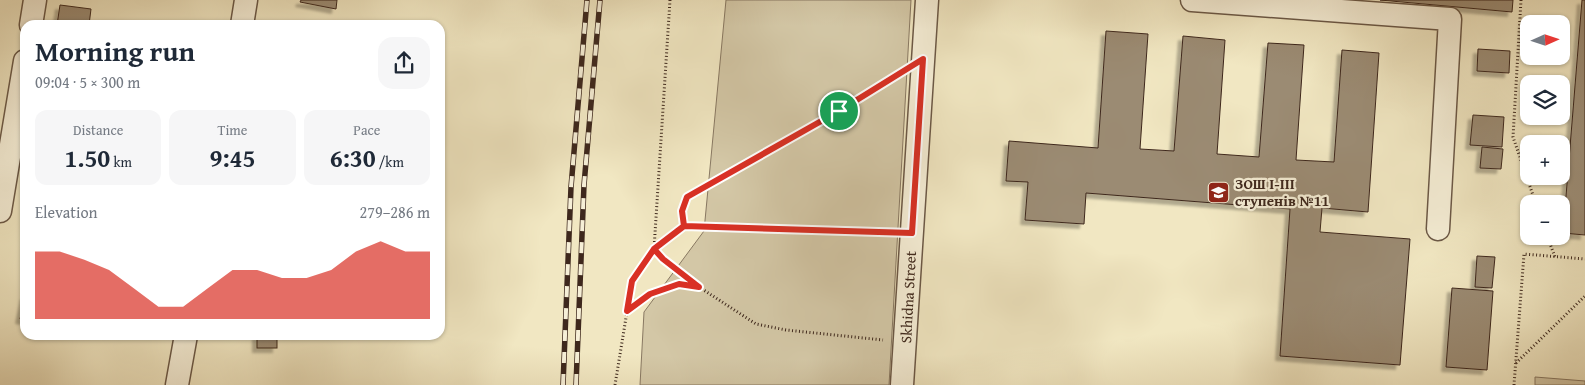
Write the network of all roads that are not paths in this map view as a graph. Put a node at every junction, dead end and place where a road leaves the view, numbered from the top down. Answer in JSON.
{"nodes":[{"id":1,"x":35,"y":0,"type":"edge"},
{"id":2,"x":246,"y":0,"type":"edge"},
{"id":3,"x":927,"y":0,"type":"edge"},
{"id":4,"x":1192,"y":0,"type":"edge"},
{"id":5,"x":32,"y":20,"type":"edge"},
{"id":6,"x":243,"y":20,"type":"edge"},
{"id":7,"x":20,"y":91,"type":"edge"},
{"id":8,"x":0,"y":211,"type":"edge"},
{"id":9,"x":1438,"y":229,"type":"dead end"},
{"id":10,"x":185,"y":340,"type":"edge"},
{"id":11,"x":177,"y":385,"type":"edge"},
{"id":12,"x":902,"y":385,"type":"edge"}],
"edges":[{"from":1,"to":5,"type":"street"},
{"from":2,"to":6,"type":"street"},
{"from":3,"to":12,"type":"street","name":"Skhidna Street"},
{"from":4,"to":9,"type":"street"},
{"from":7,"to":8,"type":"street"},
{"from":10,"to":11,"type":"street"}]}
